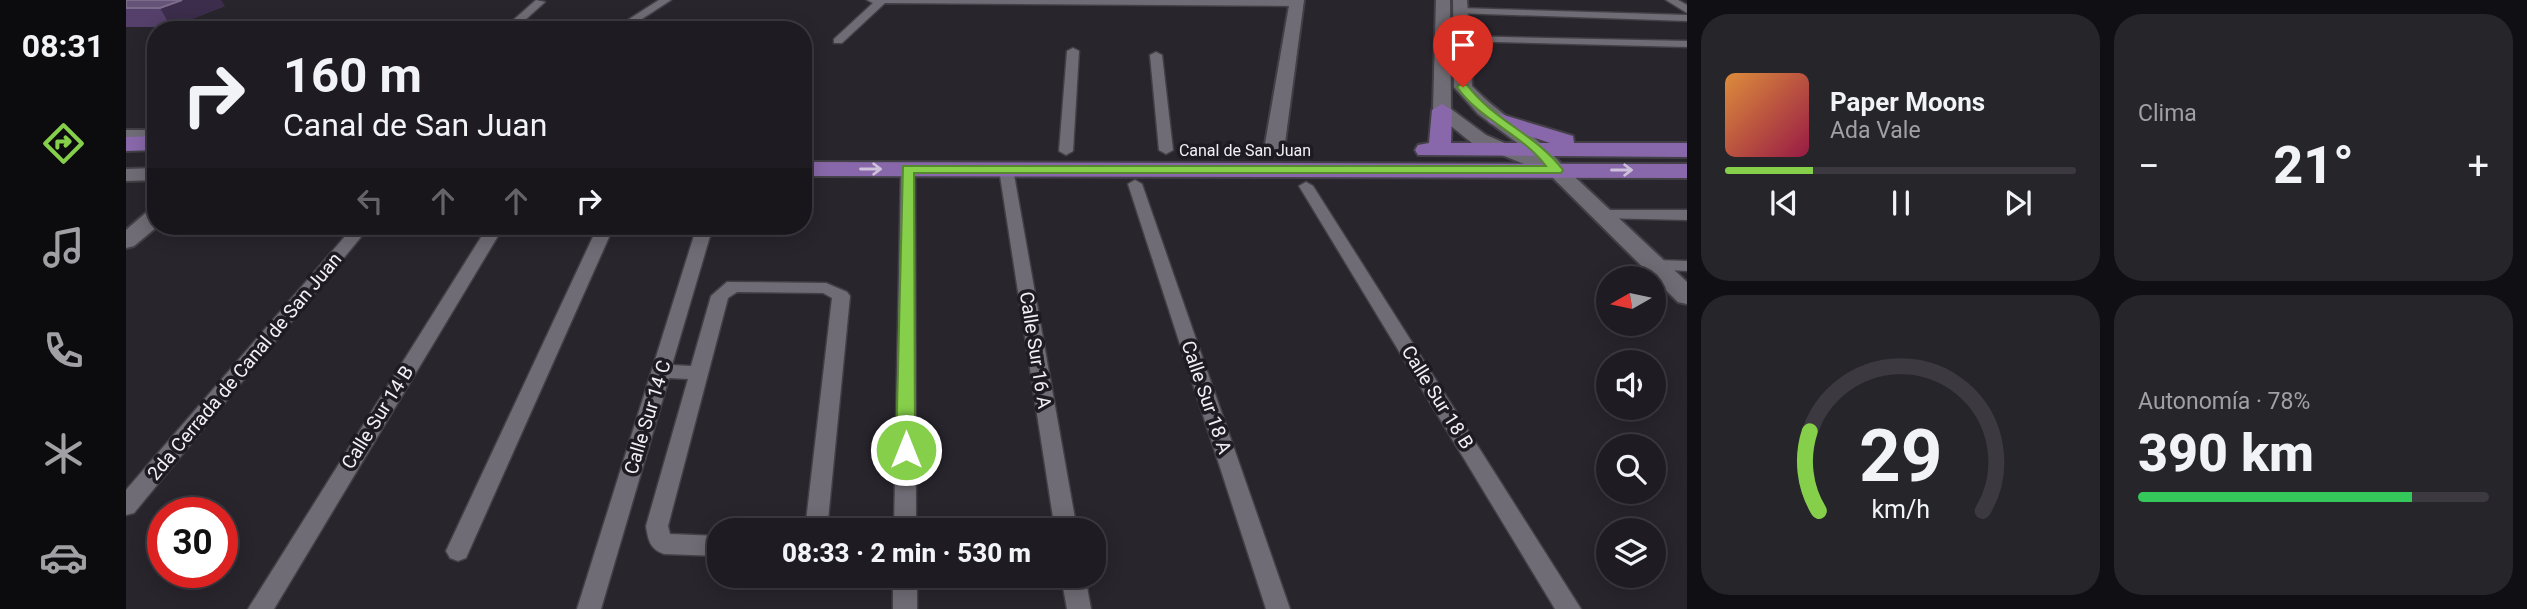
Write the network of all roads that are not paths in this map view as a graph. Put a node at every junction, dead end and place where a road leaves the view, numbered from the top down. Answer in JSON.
{"nodes":[{"id":1,"x":666,"y":0,"type":"edge"},
{"id":2,"x":872,"y":0,"type":"edge"},
{"id":3,"x":882,"y":0,"type":"edge"},
{"id":4,"x":982,"y":0,"type":"edge"},
{"id":5,"x":1443,"y":0,"type":"edge"},
{"id":6,"x":1520,"y":0,"type":"edge"},
{"id":7,"x":1671,"y":0,"type":"edge"},
{"id":8,"x":1079,"y":1,"type":"edge"},
{"id":9,"x":1127,"y":1,"type":"edge"},
{"id":10,"x":1186,"y":1,"type":"edge"},
{"id":11,"x":540,"y":2,"type":"dead end"},
{"id":12,"x":1296,"y":2,"type":"edge"},
{"id":13,"x":1460,"y":6,"type":"edge"},
{"id":14,"x":1687,"y":10,"type":"edge"},
{"id":15,"x":1522,"y":13,"type":"junction"},
{"id":16,"x":1687,"y":18,"type":"edge"},
{"id":17,"x":518,"y":21,"type":"edge"},
{"id":18,"x":632,"y":21,"type":"edge"},
{"id":19,"x":1461,"y":39,"type":"junction"},
{"id":20,"x":838,"y":41,"type":"dead end"},
{"id":21,"x":1687,"y":44,"type":"edge"},
{"id":22,"x":1073,"y":51,"type":"dead end"},
{"id":23,"x":1156,"y":55,"type":"dead end"},
{"id":24,"x":1442,"y":110,"type":"junction"},
{"id":25,"x":1491,"y":114,"type":"junction"},
{"id":26,"x":126,"y":136,"type":"edge"},
{"id":27,"x":147,"y":136,"type":"edge"},
{"id":28,"x":147,"y":143,"type":"edge"},
{"id":29,"x":126,"y":144,"type":"edge"},
{"id":30,"x":1166,"y":150,"type":"junction"},
{"id":31,"x":1274,"y":150,"type":"junction"},
{"id":32,"x":1440,"y":150,"type":"junction"},
{"id":33,"x":1500,"y":150,"type":"junction"},
{"id":34,"x":1540,"y":150,"type":"junction"},
{"id":35,"x":1598,"y":150,"type":"junction"},
{"id":36,"x":1687,"y":150,"type":"edge"},
{"id":37,"x":812,"y":151,"type":"edge"},
{"id":38,"x":1066,"y":151,"type":"junction"},
{"id":39,"x":126,"y":152,"type":"edge"},
{"id":40,"x":147,"y":153,"type":"edge"},
{"id":41,"x":1006,"y":169,"type":"junction"},
{"id":42,"x":812,"y":170,"type":"edge"},
{"id":43,"x":1556,"y":170,"type":"junction"},
{"id":44,"x":1687,"y":171,"type":"edge"},
{"id":45,"x":147,"y":174,"type":"edge"},
{"id":46,"x":126,"y":175,"type":"edge"},
{"id":47,"x":907,"y":175,"type":"junction"},
{"id":48,"x":1135,"y":184,"type":"dead end"},
{"id":49,"x":1306,"y":186,"type":"dead end"},
{"id":50,"x":1604,"y":215,"type":"junction"},
{"id":51,"x":1687,"y":215,"type":"edge"},
{"id":52,"x":147,"y":224,"type":"edge"},
{"id":53,"x":354,"y":235,"type":"edge"},
{"id":54,"x":490,"y":235,"type":"edge"},
{"id":55,"x":602,"y":235,"type":"edge"},
{"id":56,"x":702,"y":235,"type":"edge"},
{"id":57,"x":126,"y":241,"type":"edge"},
{"id":58,"x":1656,"y":265,"type":"junction"},
{"id":59,"x":1687,"y":265,"type":"edge"},
{"id":60,"x":1687,"y":296,"type":"edge"},
{"id":61,"x":661,"y":371,"type":"junction"},
{"id":62,"x":696,"y":373,"type":"junction"},
{"id":63,"x":126,"y":506,"type":"edge"},
{"id":64,"x":817,"y":518,"type":"edge"},
{"id":65,"x":905,"y":518,"type":"edge"},
{"id":66,"x":1064,"y":518,"type":"edge"},
{"id":67,"x":707,"y":546,"type":"edge"},
{"id":68,"x":458,"y":551,"type":"dead end"},
{"id":69,"x":905,"y":588,"type":"edge"},
{"id":70,"x":1075,"y":588,"type":"edge"},
{"id":71,"x":260,"y":609,"type":"edge"},
{"id":72,"x":589,"y":609,"type":"edge"},
{"id":73,"x":905,"y":609,"type":"edge"},
{"id":74,"x":1079,"y":609,"type":"edge"},
{"id":75,"x":1278,"y":609,"type":"edge"},
{"id":76,"x":1569,"y":609,"type":"edge"}],
"edges":[{"from":1,"to":18,"type":"street"},
{"from":2,"to":3,"type":"street"},
{"from":3,"to":4,"type":"street"},
{"from":3,"to":20,"type":"street"},
{"from":4,"to":8,"type":"street"},
{"from":5,"to":24,"type":"street"},
{"from":6,"to":15,"type":"street"},
{"from":7,"to":14,"type":"street"},
{"from":8,"to":9,"type":"street"},
{"from":9,"to":10,"type":"street"},
{"from":10,"to":12,"type":"street"},
{"from":11,"to":17,"type":"street"},
{"from":12,"to":31,"type":"street"},
{"from":13,"to":15,"type":"street"},
{"from":13,"to":19,"type":"street"},
{"from":15,"to":16,"type":"street"},
{"from":19,"to":21,"type":"street"},
{"from":19,"to":25,"type":"street"},
{"from":22,"to":38,"type":"street"},
{"from":23,"to":30,"type":"street"},
{"from":24,"to":25,"type":"street"},
{"from":24,"to":32,"type":"main road"},
{"from":24,"to":33,"type":"street"},
{"from":25,"to":34,"type":"street"},
{"from":25,"to":35,"type":"main road"},
{"from":26,"to":27,"type":"street"},
{"from":28,"to":29,"type":"main road"},
{"from":30,"to":31,"type":"main road","name":"Canal de San Juan"},
{"from":30,"to":38,"type":"main road","name":"Canal de San Juan"},
{"from":31,"to":32,"type":"main road","name":"Canal de San Juan"},
{"from":32,"to":33,"type":"main road","name":"Canal de San Juan"},
{"from":33,"to":34,"type":"main road","name":"Canal de San Juan"},
{"from":33,"to":43,"type":"street"},
{"from":34,"to":35,"type":"main road","name":"Canal de San Juan"},
{"from":34,"to":43,"type":"street"},
{"from":35,"to":36,"type":"main road","name":"Canal de San Juan"},
{"from":37,"to":38,"type":"main road","name":"Canal de San Juan"},
{"from":39,"to":40,"type":"main road"},
{"from":41,"to":43,"type":"main road","name":"Canal de San Juan"},
{"from":41,"to":47,"type":"main road","name":"Canal de San Juan"},
{"from":41,"to":66,"type":"street","name":"Calle Sur 16 A"},
{"from":42,"to":47,"type":"main road","name":"Canal de San Juan","one_way":true},
{"from":43,"to":44,"type":"main road","name":"Canal de San Juan","one_way":true},
{"from":43,"to":50,"type":"street"},
{"from":45,"to":46,"type":"street"},
{"from":47,"to":65,"type":"street"},
{"from":48,"to":75,"type":"street","name":"Calle Sur 18 A"},
{"from":49,"to":76,"type":"street","name":"Calle Sur 18 B"},
{"from":50,"to":51,"type":"street"},
{"from":50,"to":58,"type":"street"},
{"from":52,"to":57,"type":"street"},
{"from":53,"to":63,"type":"street","name":"2da Cerrada de Canal de San Juan"},
{"from":54,"to":71,"type":"street","name":"Calle Sur 14 B"},
{"from":55,"to":68,"type":"street"},
{"from":56,"to":61,"type":"street","name":"Calle Sur 14 C"},
{"from":58,"to":59,"type":"street"},
{"from":58,"to":60,"type":"street"},
{"from":61,"to":62,"type":"street"},
{"from":61,"to":72,"type":"street","name":"Calle Sur 14 C"},
{"from":62,"to":64,"type":"street"},
{"from":62,"to":67,"type":"street"},
{"from":69,"to":73,"type":"street"},
{"from":70,"to":74,"type":"street"}]}
